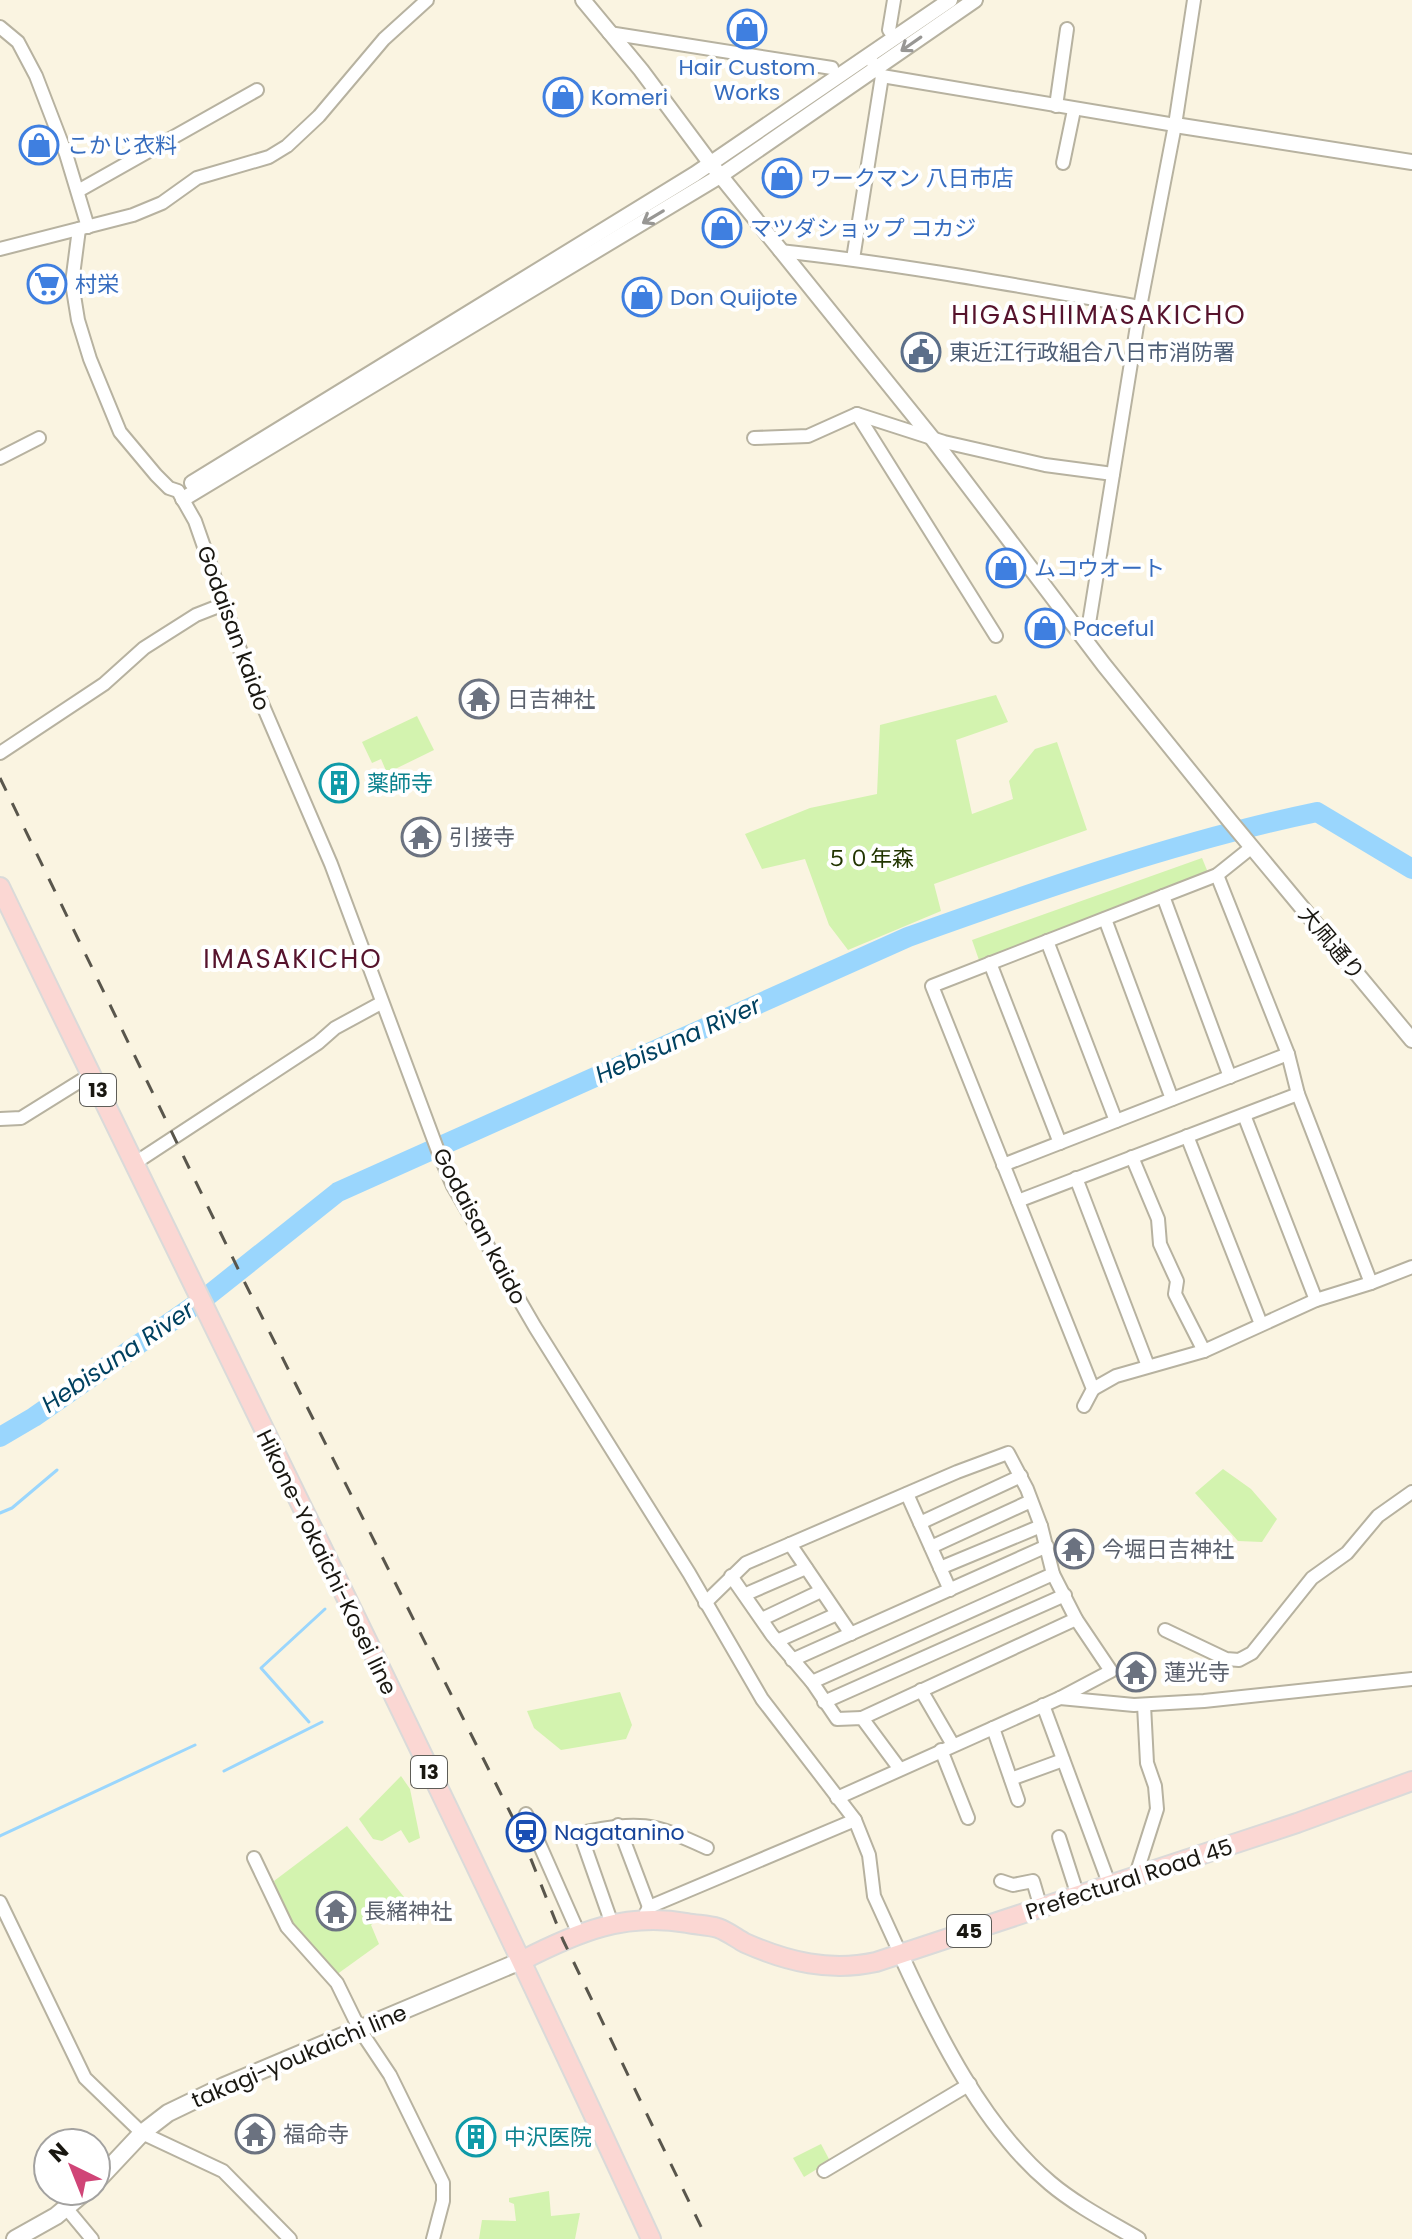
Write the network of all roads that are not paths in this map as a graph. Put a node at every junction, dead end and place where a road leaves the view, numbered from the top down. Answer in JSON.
{"nodes":[{"id":1,"x":427,"y":0,"type":"edge"},
{"id":2,"x":583,"y":0,"type":"edge"},
{"id":3,"x":894,"y":0,"type":"edge"},
{"id":4,"x":950,"y":0,"type":"edge"},
{"id":5,"x":975,"y":0,"type":"edge"},
{"id":6,"x":1194,"y":0,"type":"edge"},
{"id":7,"x":0,"y":27,"type":"edge"},
{"id":8,"x":1067,"y":29,"type":"dead end"},
{"id":9,"x":609,"y":33,"type":"junction"},
{"id":10,"x":895,"y":38,"type":"junction"},
{"id":11,"x":876,"y":67,"type":"junction"},
{"id":12,"x":832,"y":68,"type":"dead end"},
{"id":13,"x":257,"y":90,"type":"dead end"},
{"id":14,"x":1056,"y":106,"type":"junction"},
{"id":15,"x":1074,"y":110,"type":"junction"},
{"id":16,"x":1175,"y":125,"type":"junction"},
{"id":17,"x":1412,"y":162,"type":"edge"},
{"id":18,"x":1063,"y":163,"type":"dead end"},
{"id":19,"x":715,"y":170,"type":"junction"},
{"id":20,"x":78,"y":191,"type":"junction"},
{"id":21,"x":84,"y":228,"type":"junction"},
{"id":22,"x":0,"y":249,"type":"edge"},
{"id":23,"x":780,"y":251,"type":"junction"},
{"id":24,"x":853,"y":259,"type":"junction"},
{"id":25,"x":1140,"y":307,"type":"junction"},
{"id":26,"x":857,"y":414,"type":"junction"},
{"id":27,"x":39,"y":438,"type":"dead end"},
{"id":28,"x":754,"y":438,"type":"dead end"},
{"id":29,"x":932,"y":438,"type":"junction"},
{"id":30,"x":0,"y":458,"type":"edge"},
{"id":31,"x":1113,"y":474,"type":"junction"},
{"id":32,"x":180,"y":495,"type":"junction"},
{"id":33,"x":224,"y":604,"type":"junction"},
{"id":34,"x":996,"y":636,"type":"dead end"},
{"id":35,"x":1086,"y":642,"type":"junction"},
{"id":36,"x":0,"y":753,"type":"edge"},
{"id":37,"x":1252,"y":847,"type":"junction"},
{"id":38,"x":1217,"y":875,"type":"junction"},
{"id":39,"x":0,"y":887,"type":"edge"},
{"id":40,"x":1163,"y":896,"type":"junction"},
{"id":41,"x":1105,"y":919,"type":"junction"},
{"id":42,"x":1047,"y":941,"type":"junction"},
{"id":43,"x":990,"y":963,"type":"junction"},
{"id":44,"x":381,"y":1003,"type":"junction"},
{"id":45,"x":1412,"y":1040,"type":"edge"},
{"id":46,"x":1288,"y":1054,"type":"junction"},
{"id":47,"x":90,"y":1075,"type":"junction"},
{"id":48,"x":1230,"y":1077,"type":"junction"},
{"id":49,"x":1298,"y":1094,"type":"junction"},
{"id":50,"x":1172,"y":1099,"type":"junction"},
{"id":51,"x":1244,"y":1115,"type":"junction"},
{"id":52,"x":0,"y":1119,"type":"edge"},
{"id":53,"x":1116,"y":1121,"type":"junction"},
{"id":54,"x":1187,"y":1136,"type":"junction"},
{"id":55,"x":1060,"y":1143,"type":"junction"},
{"id":56,"x":1132,"y":1157,"type":"junction"},
{"id":57,"x":135,"y":1163,"type":"junction"},
{"id":58,"x":1003,"y":1165,"type":"junction"},
{"id":59,"x":1076,"y":1178,"type":"junction"},
{"id":60,"x":1018,"y":1201,"type":"junction"},
{"id":61,"x":1412,"y":1267,"type":"edge"},
{"id":62,"x":1371,"y":1283,"type":"junction"},
{"id":63,"x":1316,"y":1300,"type":"junction"},
{"id":64,"x":1261,"y":1324,"type":"junction"},
{"id":65,"x":1204,"y":1351,"type":"junction"},
{"id":66,"x":1148,"y":1366,"type":"junction"},
{"id":67,"x":1093,"y":1389,"type":"junction"},
{"id":68,"x":1084,"y":1406,"type":"dead end"},
{"id":69,"x":1021,"y":1476,"type":"junction"},
{"id":70,"x":1412,"y":1492,"type":"edge"},
{"id":71,"x":907,"y":1494,"type":"junction"},
{"id":72,"x":1031,"y":1501,"type":"junction"},
{"id":73,"x":920,"y":1523,"type":"junction"},
{"id":74,"x":1041,"y":1526,"type":"junction"},
{"id":75,"x":790,"y":1544,"type":"junction"},
{"id":76,"x":1047,"y":1546,"type":"junction"},
{"id":77,"x":931,"y":1547,"type":"junction"},
{"id":78,"x":806,"y":1568,"type":"junction"},
{"id":79,"x":940,"y":1568,"type":"junction"},
{"id":80,"x":1053,"y":1574,"type":"junction"},
{"id":81,"x":731,"y":1576,"type":"junction"},
{"id":82,"x":950,"y":1590,"type":"junction"},
{"id":83,"x":821,"y":1591,"type":"junction"},
{"id":84,"x":746,"y":1594,"type":"junction"},
{"id":85,"x":1065,"y":1595,"type":"junction"},
{"id":86,"x":705,"y":1603,"type":"junction"},
{"id":87,"x":837,"y":1614,"type":"junction"},
{"id":88,"x":762,"y":1619,"type":"junction"},
{"id":89,"x":1076,"y":1619,"type":"junction"},
{"id":90,"x":1165,"y":1630,"type":"dead end"},
{"id":91,"x":851,"y":1634,"type":"junction"},
{"id":92,"x":777,"y":1641,"type":"junction"},
{"id":93,"x":792,"y":1660,"type":"junction"},
{"id":94,"x":1412,"y":1679,"type":"edge"},
{"id":95,"x":812,"y":1682,"type":"junction"},
{"id":96,"x":921,"y":1690,"type":"junction"},
{"id":97,"x":1060,"y":1698,"type":"junction"},
{"id":98,"x":824,"y":1702,"type":"junction"},
{"id":99,"x":1043,"y":1705,"type":"junction"},
{"id":100,"x":1144,"y":1705,"type":"junction"},
{"id":101,"x":862,"y":1718,"type":"junction"},
{"id":102,"x":993,"y":1728,"type":"junction"},
{"id":103,"x":947,"y":1748,"type":"junction"},
{"id":104,"x":1063,"y":1760,"type":"junction"},
{"id":105,"x":899,"y":1768,"type":"junction"},
{"id":106,"x":1011,"y":1779,"type":"junction"},
{"id":107,"x":1412,"y":1781,"type":"edge"},
{"id":108,"x":837,"y":1798,"type":"junction"},
{"id":109,"x":1018,"y":1800,"type":"dead end"},
{"id":110,"x":526,"y":1814,"type":"dead end"},
{"id":111,"x":968,"y":1818,"type":"dead end"},
{"id":112,"x":855,"y":1820,"type":"junction"},
{"id":113,"x":618,"y":1825,"type":"junction"},
{"id":114,"x":1059,"y":1837,"type":"dead end"},
{"id":115,"x":707,"y":1848,"type":"dead end"},
{"id":116,"x":254,"y":1858,"type":"dead end"},
{"id":117,"x":1135,"y":1878,"type":"junction"},
{"id":118,"x":1001,"y":1881,"type":"dead end"},
{"id":119,"x":1110,"y":1886,"type":"junction"},
{"id":120,"x":1078,"y":1896,"type":"junction"},
{"id":121,"x":0,"y":1902,"type":"edge"},
{"id":122,"x":1041,"y":1908,"type":"junction"},
{"id":123,"x":646,"y":1913,"type":"junction"},
{"id":124,"x":612,"y":1924,"type":"junction"},
{"id":125,"x":579,"y":1934,"type":"junction"},
{"id":126,"x":900,"y":1953,"type":"junction"},
{"id":127,"x":523,"y":1960,"type":"junction"},
{"id":128,"x":360,"y":2030,"type":"junction"},
{"id":129,"x":970,"y":2084,"type":"junction"},
{"id":130,"x":142,"y":2133,"type":"junction"},
{"id":131,"x":112,"y":2165,"type":"edge"},
{"id":132,"x":824,"y":2171,"type":"dead end"},
{"id":133,"x":67,"y":2209,"type":"joint"},
{"id":134,"x":15,"y":2239,"type":"edge"},
{"id":135,"x":92,"y":2239,"type":"edge"},
{"id":136,"x":290,"y":2239,"type":"edge"},
{"id":137,"x":433,"y":2239,"type":"edge"},
{"id":138,"x":651,"y":2239,"type":"edge"},
{"id":139,"x":1138,"y":2239,"type":"edge"}],
"edges":[{"from":1,"to":21,"type":"street"},
{"from":2,"to":9,"type":"street","name":"大凧通り"},
{"from":3,"to":10,"type":"street"},
{"from":4,"to":10,"type":"street"},
{"from":5,"to":11,"type":"street","one_way":true},
{"from":6,"to":16,"type":"street"},
{"from":7,"to":20,"type":"street","name":"Godaisan kaido"},
{"from":8,"to":14,"type":"street"},
{"from":9,"to":12,"type":"street"},
{"from":9,"to":19,"type":"street","name":"大凧通り"},
{"from":10,"to":11,"type":"street"},
{"from":11,"to":14,"type":"street"},
{"from":11,"to":19,"type":"street"},
{"from":11,"to":24,"type":"street"},
{"from":13,"to":20,"type":"street"},
{"from":14,"to":15,"type":"street"},
{"from":15,"to":16,"type":"street"},
{"from":15,"to":18,"type":"street"},
{"from":16,"to":17,"type":"street"},
{"from":16,"to":25,"type":"street"},
{"from":19,"to":23,"type":"street","name":"大凧通り"},
{"from":19,"to":32,"type":"street"},
{"from":20,"to":21,"type":"street","name":"Godaisan kaido"},
{"from":21,"to":22,"type":"street"},
{"from":21,"to":32,"type":"street","name":"Godaisan kaido"},
{"from":23,"to":24,"type":"street"},
{"from":23,"to":29,"type":"street","name":"大凧通り"},
{"from":24,"to":25,"type":"street"},
{"from":25,"to":31,"type":"street"},
{"from":26,"to":28,"type":"street"},
{"from":26,"to":29,"type":"street"},
{"from":26,"to":34,"type":"street"},
{"from":27,"to":30,"type":"street"},
{"from":29,"to":31,"type":"street"},
{"from":29,"to":35,"type":"street","name":"大凧通り"},
{"from":31,"to":35,"type":"street"},
{"from":32,"to":33,"type":"street","name":"Godaisan kaido"},
{"from":33,"to":36,"type":"street"},
{"from":33,"to":44,"type":"street","name":"Godaisan kaido"},
{"from":35,"to":37,"type":"street","name":"大凧通り"},
{"from":37,"to":38,"type":"street"},
{"from":37,"to":45,"type":"street","name":"大凧通り"},
{"from":38,"to":40,"type":"street"},
{"from":38,"to":46,"type":"street"},
{"from":39,"to":47,"type":"main road","name":"Hikone-Yokaichi-Kosei line","number":"13"},
{"from":40,"to":41,"type":"street"},
{"from":40,"to":48,"type":"street"},
{"from":41,"to":42,"type":"street"},
{"from":41,"to":50,"type":"street"},
{"from":42,"to":43,"type":"street"},
{"from":42,"to":53,"type":"street"},
{"from":43,"to":55,"type":"street"},
{"from":43,"to":58,"type":"street"},
{"from":44,"to":57,"type":"street"},
{"from":44,"to":86,"type":"street","name":"Godaisan kaido"},
{"from":46,"to":48,"type":"street"},
{"from":46,"to":49,"type":"street"},
{"from":47,"to":52,"type":"street"},
{"from":47,"to":57,"type":"main road","name":"Hikone-Yokaichi-Kosei line","number":"13"},
{"from":48,"to":50,"type":"street"},
{"from":49,"to":51,"type":"street"},
{"from":49,"to":62,"type":"street"},
{"from":50,"to":53,"type":"street"},
{"from":51,"to":54,"type":"street"},
{"from":51,"to":63,"type":"street"},
{"from":53,"to":55,"type":"street"},
{"from":54,"to":56,"type":"street"},
{"from":54,"to":64,"type":"street"},
{"from":55,"to":58,"type":"street"},
{"from":56,"to":59,"type":"street"},
{"from":56,"to":65,"type":"street"},
{"from":57,"to":127,"type":"main road","name":"Hikone-Yokaichi-Kosei line","number":"13"},
{"from":58,"to":60,"type":"street"},
{"from":59,"to":60,"type":"street"},
{"from":59,"to":66,"type":"street"},
{"from":60,"to":67,"type":"street"},
{"from":61,"to":62,"type":"street"},
{"from":62,"to":63,"type":"street"},
{"from":63,"to":64,"type":"street"},
{"from":64,"to":65,"type":"street"},
{"from":65,"to":66,"type":"street"},
{"from":66,"to":67,"type":"street"},
{"from":67,"to":68,"type":"street"},
{"from":69,"to":71,"type":"street"},
{"from":69,"to":72,"type":"street"},
{"from":69,"to":73,"type":"street"},
{"from":70,"to":90,"type":"street"},
{"from":71,"to":73,"type":"street"},
{"from":71,"to":75,"type":"street"},
{"from":72,"to":74,"type":"street"},
{"from":72,"to":77,"type":"street"},
{"from":73,"to":77,"type":"street"},
{"from":74,"to":76,"type":"street"},
{"from":74,"to":79,"type":"street"},
{"from":75,"to":78,"type":"street"},
{"from":75,"to":81,"type":"street"},
{"from":76,"to":80,"type":"street"},
{"from":76,"to":82,"type":"street"},
{"from":77,"to":79,"type":"street"},
{"from":78,"to":83,"type":"street"},
{"from":78,"to":84,"type":"street"},
{"from":79,"to":82,"type":"street"},
{"from":80,"to":85,"type":"street"},
{"from":80,"to":95,"type":"street"},
{"from":81,"to":84,"type":"street"},
{"from":81,"to":86,"type":"street"},
{"from":82,"to":91,"type":"street"},
{"from":83,"to":87,"type":"street"},
{"from":83,"to":88,"type":"street"},
{"from":84,"to":88,"type":"street"},
{"from":85,"to":89,"type":"street"},
{"from":85,"to":98,"type":"street"},
{"from":86,"to":108,"type":"street","name":"Godaisan kaido"},
{"from":87,"to":91,"type":"street"},
{"from":87,"to":92,"type":"street"},
{"from":88,"to":92,"type":"street"},
{"from":89,"to":96,"type":"street"},
{"from":89,"to":97,"type":"street"},
{"from":91,"to":93,"type":"street"},
{"from":92,"to":93,"type":"street"},
{"from":93,"to":95,"type":"street"},
{"from":94,"to":100,"type":"street"},
{"from":95,"to":98,"type":"street"},
{"from":96,"to":101,"type":"street"},
{"from":96,"to":103,"type":"street"},
{"from":97,"to":99,"type":"street"},
{"from":97,"to":100,"type":"street"},
{"from":98,"to":101,"type":"street"},
{"from":99,"to":102,"type":"street"},
{"from":99,"to":104,"type":"street"},
{"from":100,"to":117,"type":"street"},
{"from":101,"to":105,"type":"street"},
{"from":102,"to":103,"type":"street"},
{"from":102,"to":106,"type":"street"},
{"from":103,"to":105,"type":"street"},
{"from":103,"to":111,"type":"street"},
{"from":104,"to":106,"type":"street"},
{"from":104,"to":119,"type":"street"},
{"from":105,"to":108,"type":"street"},
{"from":106,"to":109,"type":"street"},
{"from":107,"to":117,"type":"main road","name":"Prefectural Road 45","number":"45"},
{"from":108,"to":112,"type":"street","name":"Godaisan kaido"},
{"from":110,"to":125,"type":"street"},
{"from":112,"to":123,"type":"street"},
{"from":112,"to":126,"type":"street","name":"Godaisan kaido"},
{"from":113,"to":115,"type":"street"},
{"from":113,"to":123,"type":"street"},
{"from":113,"to":124,"type":"street"},
{"from":114,"to":120,"type":"street"},
{"from":116,"to":128,"type":"street"},
{"from":117,"to":119,"type":"main road","name":"Prefectural Road 45","number":"45"},
{"from":118,"to":122,"type":"street"},
{"from":119,"to":120,"type":"main road","name":"Prefectural Road 45","number":"45"},
{"from":120,"to":122,"type":"main road","name":"Prefectural Road 45","number":"45"},
{"from":121,"to":130,"type":"street"},
{"from":122,"to":126,"type":"main road","name":"Prefectural Road 45","number":"45"},
{"from":123,"to":124,"type":"main road","name":"Prefectural Road 45","number":"45"},
{"from":123,"to":126,"type":"main road","name":"Prefectural Road 45","number":"45"},
{"from":124,"to":125,"type":"main road","name":"Prefectural Road 45","number":"45"},
{"from":125,"to":127,"type":"main road","name":"Prefectural Road 45","number":"45"},
{"from":126,"to":129,"type":"street","name":"Godaisan kaido"},
{"from":127,"to":128,"type":"main road","name":"takagi-youkaichi line"},
{"from":127,"to":138,"type":"main road","name":"Hikone-Yokaichi-Kosei line","number":"13"},
{"from":128,"to":130,"type":"main road","name":"takagi-youkaichi line"},
{"from":128,"to":137,"type":"street"},
{"from":129,"to":132,"type":"street"},
{"from":129,"to":139,"type":"street","name":"Godaisan kaido"},
{"from":130,"to":131,"type":"main road","name":"takagi-youkaichi line"},
{"from":130,"to":136,"type":"street"},
{"from":133,"to":134,"type":"main road"},
{"from":133,"to":135,"type":"street"}]}
